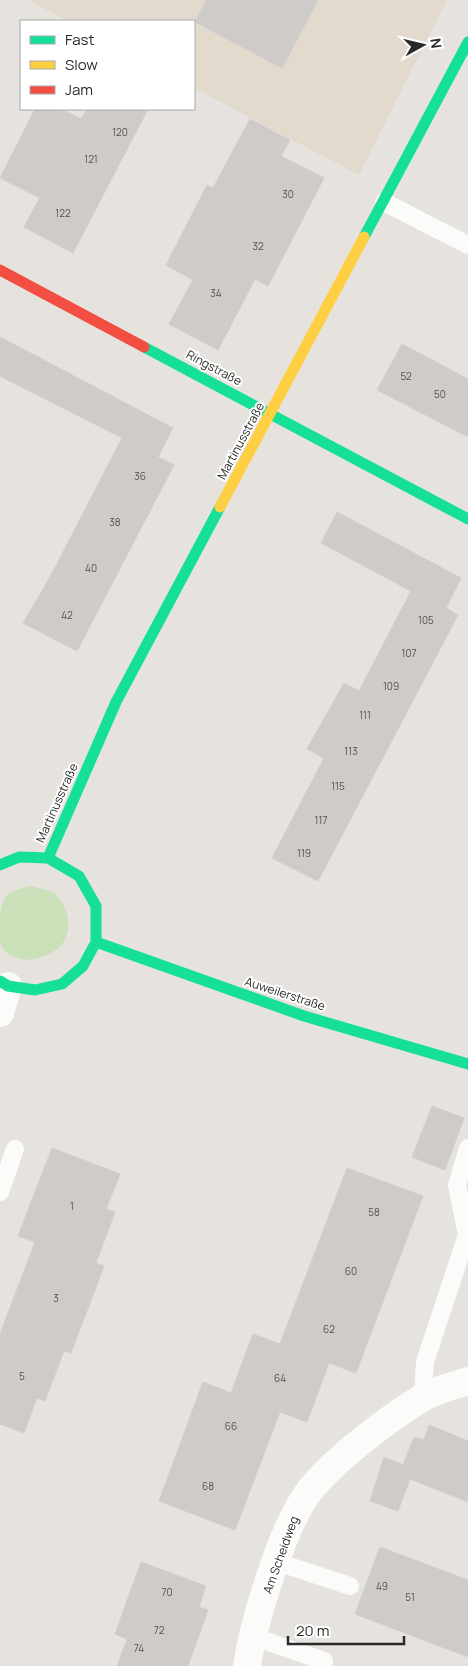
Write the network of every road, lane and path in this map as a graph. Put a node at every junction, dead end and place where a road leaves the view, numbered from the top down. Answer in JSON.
{"nodes":[{"id":1,"x":468,"y":42,"type":"edge"},
{"id":2,"x":384,"y":202,"type":"junction"},
{"id":3,"x":468,"y":245,"type":"edge"},
{"id":4,"x":0,"y":270,"type":"edge"},
{"id":5,"x":271,"y":415,"type":"junction"},
{"id":6,"x":468,"y":519,"type":"edge"},
{"id":7,"x":48,"y":858,"type":"junction"},
{"id":8,"x":0,"y":866,"type":"edge"},
{"id":9,"x":96,"y":942,"type":"junction"},
{"id":10,"x":4,"y":984,"type":"edge"},
{"id":11,"x":0,"y":1013,"type":"edge"},
{"id":12,"x":468,"y":1064,"type":"edge"},
{"id":13,"x":468,"y":1148,"type":"edge"},
{"id":14,"x":15,"y":1149,"type":"dead end"},
{"id":15,"x":0,"y":1192,"type":"edge"},
{"id":16,"x":468,"y":1380,"type":"edge"},
{"id":17,"x":423,"y":1397,"type":"junction"},
{"id":18,"x":277,"y":1562,"type":"junction"},
{"id":19,"x":350,"y":1586,"type":"dead end"},
{"id":20,"x":254,"y":1637,"type":"junction"},
{"id":21,"x":324,"y":1661,"type":"dead end"},
{"id":22,"x":248,"y":1666,"type":"edge"}],
"edges":[{"from":1,"to":2,"type":"street","name":"Martinusstraße"},
{"from":2,"to":3,"type":"lane"},
{"from":2,"to":5,"type":"street","name":"Martinusstraße"},
{"from":4,"to":5,"type":"street","name":"Ringstraße"},
{"from":5,"to":6,"type":"street","name":"Ringstraße"},
{"from":5,"to":7,"type":"street","name":"Martinusstraße"},
{"from":7,"to":8,"type":"street"},
{"from":7,"to":9,"type":"street"},
{"from":9,"to":10,"type":"street"},
{"from":9,"to":12,"type":"street","name":"Auweilerstraße"},
{"from":10,"to":11,"type":"street"},
{"from":13,"to":17,"type":"lane"},
{"from":14,"to":15,"type":"lane"},
{"from":16,"to":17,"type":"street","name":"Am Scheidweg"},
{"from":17,"to":18,"type":"street","name":"Am Scheidweg"},
{"from":18,"to":19,"type":"lane"},
{"from":18,"to":20,"type":"street","name":"Am Scheidweg"},
{"from":20,"to":21,"type":"lane"},
{"from":20,"to":22,"type":"street","name":"Am Scheidweg"}]}
